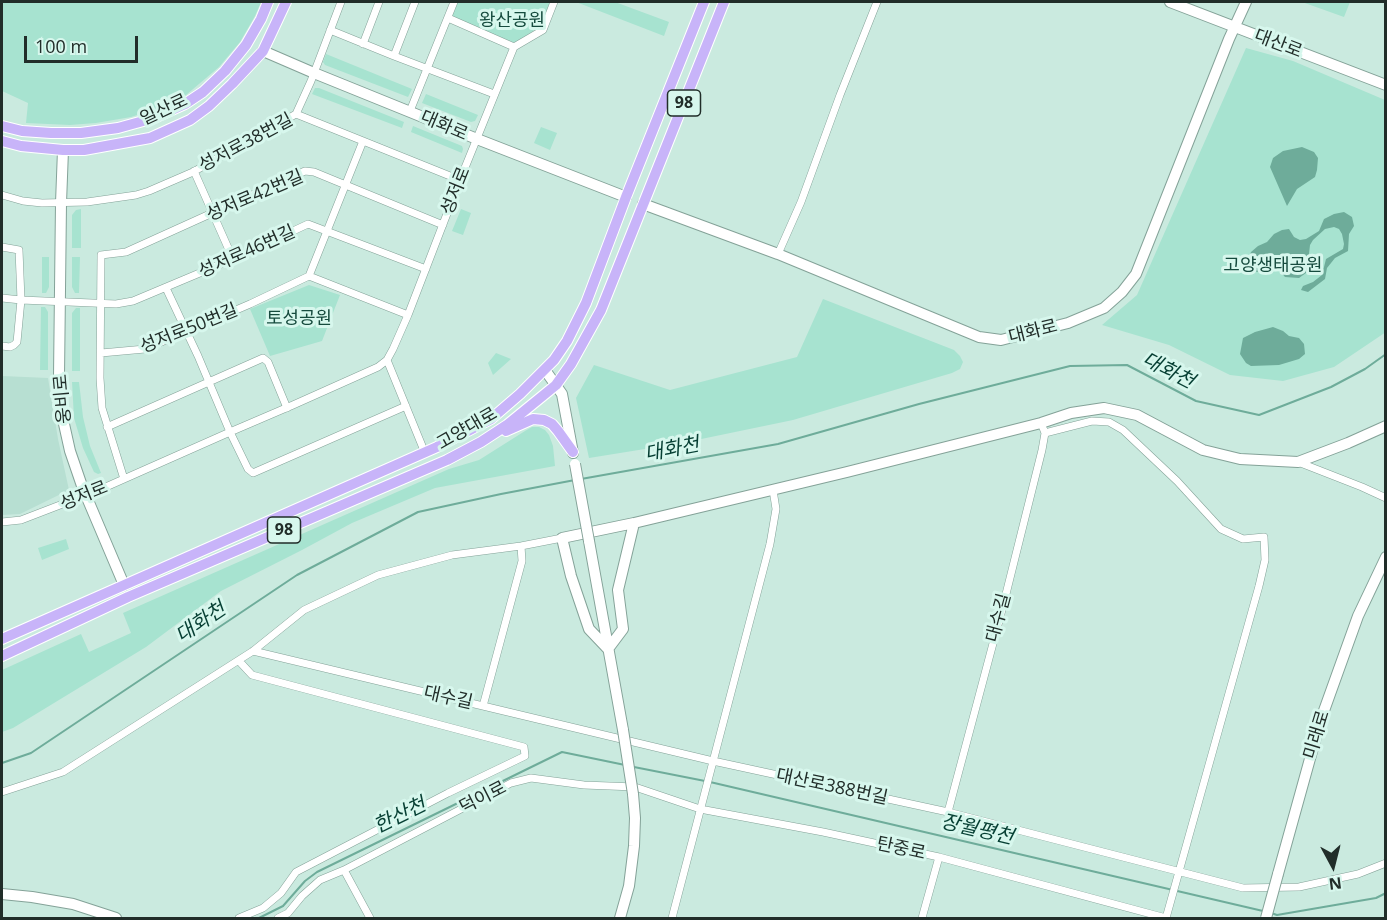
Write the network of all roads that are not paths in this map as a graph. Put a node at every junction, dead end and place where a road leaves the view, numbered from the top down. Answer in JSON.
{"nodes":[{"id":1,"x":268,"y":2,"type":"edge"},
{"id":2,"x":286,"y":2,"type":"edge"},
{"id":3,"x":341,"y":2,"type":"edge"},
{"id":4,"x":379,"y":2,"type":"edge"},
{"id":5,"x":415,"y":2,"type":"edge"},
{"id":6,"x":454,"y":2,"type":"edge"},
{"id":7,"x":554,"y":2,"type":"edge"},
{"id":8,"x":704,"y":2,"type":"edge"},
{"id":9,"x":724,"y":2,"type":"edge"},
{"id":10,"x":877,"y":2,"type":"edge"},
{"id":11,"x":1170,"y":2,"type":"edge"},
{"id":12,"x":1246,"y":2,"type":"edge"},
{"id":13,"x":448,"y":18,"type":"junction"},
{"id":14,"x":1234,"y":27,"type":"junction"},
{"id":15,"x":330,"y":30,"type":"junction"},
{"id":16,"x":363,"y":44,"type":"junction"},
{"id":17,"x":514,"y":47,"type":"junction"},
{"id":18,"x":263,"y":51,"type":"junction"},
{"id":19,"x":394,"y":56,"type":"junction"},
{"id":20,"x":427,"y":68,"type":"junction"},
{"id":21,"x":314,"y":73,"type":"junction"},
{"id":22,"x":1386,"y":85,"type":"edge"},
{"id":23,"x":494,"y":94,"type":"junction"},
{"id":24,"x":410,"y":111,"type":"junction"},
{"id":25,"x":296,"y":114,"type":"junction"},
{"id":26,"x":2,"y":126,"type":"edge"},
{"id":27,"x":477,"y":140,"type":"junction"},
{"id":28,"x":2,"y":141,"type":"edge"},
{"id":29,"x":363,"y":141,"type":"junction"},
{"id":30,"x":63,"y":150,"type":"junction"},
{"id":31,"x":194,"y":171,"type":"junction"},
{"id":32,"x":460,"y":180,"type":"junction"},
{"id":33,"x":345,"y":186,"type":"junction"},
{"id":34,"x":2,"y":195,"type":"edge"},
{"id":35,"x":626,"y":197,"type":"junction"},
{"id":36,"x":61,"y":203,"type":"junction"},
{"id":37,"x":643,"y":204,"type":"junction"},
{"id":38,"x":213,"y":213,"type":"junction"},
{"id":39,"x":443,"y":225,"type":"junction"},
{"id":40,"x":327,"y":231,"type":"junction"},
{"id":41,"x":2,"y":247,"type":"edge"},
{"id":42,"x":778,"y":254,"type":"junction"},
{"id":43,"x":233,"y":259,"type":"junction"},
{"id":44,"x":426,"y":269,"type":"junction"},
{"id":45,"x":309,"y":276,"type":"junction"},
{"id":46,"x":166,"y":288,"type":"junction"},
{"id":47,"x":2,"y":298,"type":"edge"},
{"id":48,"x":21,"y":300,"type":"junction"},
{"id":49,"x":61,"y":301,"type":"junction"},
{"id":50,"x":100,"y":302,"type":"junction"},
{"id":51,"x":408,"y":315,"type":"junction"},
{"id":52,"x":186,"y":332,"type":"junction"},
{"id":53,"x":2,"y":346,"type":"edge"},
{"id":54,"x":100,"y":353,"type":"junction"},
{"id":55,"x":387,"y":360,"type":"junction"},
{"id":56,"x":545,"y":370,"type":"junction"},
{"id":57,"x":208,"y":382,"type":"junction"},
{"id":58,"x":556,"y":385,"type":"junction"},
{"id":59,"x":406,"y":406,"type":"junction"},
{"id":60,"x":287,"y":408,"type":"junction"},
{"id":61,"x":1386,"y":426,"type":"edge"},
{"id":62,"x":107,"y":427,"type":"junction"},
{"id":63,"x":1043,"y":428,"type":"junction"},
{"id":64,"x":230,"y":432,"type":"junction"},
{"id":65,"x":480,"y":442,"type":"junction"},
{"id":66,"x":573,"y":452,"type":"junction"},
{"id":67,"x":425,"y":453,"type":"junction"},
{"id":68,"x":1298,"y":462,"type":"junction"},
{"id":69,"x":124,"y":479,"type":"junction"},
{"id":70,"x":773,"y":490,"type":"junction"},
{"id":71,"x":86,"y":496,"type":"junction"},
{"id":72,"x":1386,"y":498,"type":"edge"},
{"id":73,"x":2,"y":522,"type":"edge"},
{"id":74,"x":634,"y":523,"type":"junction"},
{"id":75,"x":562,"y":538,"type":"junction"},
{"id":76,"x":521,"y":546,"type":"junction"},
{"id":77,"x":1386,"y":557,"type":"edge"},
{"id":78,"x":124,"y":585,"type":"junction"},
{"id":79,"x":2,"y":639,"type":"edge"},
{"id":80,"x":608,"y":649,"type":"junction"},
{"id":81,"x":253,"y":651,"type":"junction"},
{"id":82,"x":2,"y":656,"type":"edge"},
{"id":83,"x":239,"y":661,"type":"junction"},
{"id":84,"x":483,"y":706,"type":"junction"},
{"id":85,"x":712,"y":764,"type":"junction"},
{"id":86,"x":634,"y":790,"type":"junction"},
{"id":87,"x":2,"y":792,"type":"edge"},
{"id":88,"x":701,"y":805,"type":"junction"},
{"id":89,"x":948,"y":812,"type":"junction"},
{"id":90,"x":939,"y":857,"type":"junction"},
{"id":91,"x":1386,"y":863,"type":"edge"},
{"id":92,"x":344,"y":870,"type":"junction"},
{"id":93,"x":1178,"y":874,"type":"junction"},
{"id":94,"x":2,"y":894,"type":"edge"},
{"id":95,"x":1166,"y":916,"type":"edge"},
{"id":96,"x":116,"y":918,"type":"edge"},
{"id":97,"x":239,"y":918,"type":"edge"},
{"id":98,"x":279,"y":918,"type":"edge"},
{"id":99,"x":370,"y":918,"type":"edge"},
{"id":100,"x":620,"y":918,"type":"edge"},
{"id":101,"x":672,"y":918,"type":"edge"},
{"id":102,"x":922,"y":918,"type":"edge"},
{"id":103,"x":1266,"y":918,"type":"edge"}],
"edges":[{"from":1,"to":26,"type":"main road","name":"일산로"},
{"from":2,"to":18,"type":"main road","name":"일산로"},
{"from":3,"to":15,"type":"street"},
{"from":4,"to":16,"type":"street"},
{"from":5,"to":19,"type":"street"},
{"from":6,"to":13,"type":"street"},
{"from":7,"to":17,"type":"street"},
{"from":8,"to":35,"type":"main road","name":"고양대로","number":"98"},
{"from":9,"to":37,"type":"main road","name":"고양대로","number":"98"},
{"from":10,"to":42,"type":"street"},
{"from":11,"to":14,"type":"street","name":"대산로"},
{"from":12,"to":14,"type":"street","name":"대화로"},
{"from":13,"to":17,"type":"street"},
{"from":13,"to":20,"type":"street"},
{"from":14,"to":22,"type":"street","name":"대산로"},
{"from":14,"to":42,"type":"street","name":"대화로"},
{"from":15,"to":16,"type":"street"},
{"from":15,"to":21,"type":"street"},
{"from":16,"to":19,"type":"street"},
{"from":17,"to":23,"type":"street","name":"성저로"},
{"from":18,"to":21,"type":"street","name":"대화로"},
{"from":18,"to":30,"type":"main road","name":"일산로"},
{"from":19,"to":20,"type":"street"},
{"from":20,"to":23,"type":"street"},
{"from":20,"to":24,"type":"street"},
{"from":21,"to":24,"type":"street","name":"대화로"},
{"from":21,"to":25,"type":"street"},
{"from":23,"to":27,"type":"street","name":"성저로"},
{"from":24,"to":27,"type":"street","name":"대화로"},
{"from":25,"to":29,"type":"street","name":"성저로38번길"},
{"from":25,"to":31,"type":"street","name":"성저로38번길"},
{"from":27,"to":32,"type":"street","name":"성저로"},
{"from":27,"to":35,"type":"street","name":"대화로"},
{"from":28,"to":30,"type":"main road","name":"일산로"},
{"from":29,"to":32,"type":"street","name":"성저로38번길"},
{"from":29,"to":33,"type":"street"},
{"from":30,"to":36,"type":"street","name":"웅비로"},
{"from":31,"to":36,"type":"street","name":"성저로38번길"},
{"from":31,"to":38,"type":"street"},
{"from":32,"to":39,"type":"street","name":"성저로"},
{"from":33,"to":38,"type":"street","name":"성저로42번길"},
{"from":33,"to":39,"type":"street","name":"성저로42번길"},
{"from":33,"to":40,"type":"street"},
{"from":34,"to":36,"type":"street"},
{"from":35,"to":56,"type":"main road","name":"고양대로","number":"98"},
{"from":36,"to":49,"type":"street","name":"웅비로"},
{"from":37,"to":42,"type":"street","name":"대화로"},
{"from":37,"to":58,"type":"main road","name":"고양대로","number":"98"},
{"from":38,"to":43,"type":"street"},
{"from":38,"to":50,"type":"street","name":"성저로42번길"},
{"from":39,"to":44,"type":"street","name":"성저로"},
{"from":40,"to":43,"type":"street","name":"성저로46번길"},
{"from":40,"to":44,"type":"street","name":"성저로46번길"},
{"from":40,"to":45,"type":"street"},
{"from":41,"to":48,"type":"street"},
{"from":43,"to":46,"type":"street","name":"성저로46번길"},
{"from":44,"to":51,"type":"street","name":"성저로"},
{"from":45,"to":51,"type":"street"},
{"from":45,"to":52,"type":"street","name":"성저로50번길"},
{"from":46,"to":50,"type":"street","name":"성저로46번길"},
{"from":46,"to":52,"type":"street"},
{"from":47,"to":48,"type":"street","name":"성저로46번길"},
{"from":48,"to":49,"type":"street","name":"성저로46번길"},
{"from":48,"to":53,"type":"street"},
{"from":49,"to":50,"type":"street","name":"성저로46번길"},
{"from":49,"to":71,"type":"street","name":"웅비로"},
{"from":50,"to":54,"type":"street"},
{"from":51,"to":55,"type":"street","name":"성저로"},
{"from":52,"to":54,"type":"street","name":"성저로50번길"},
{"from":52,"to":57,"type":"street"},
{"from":54,"to":62,"type":"street"},
{"from":55,"to":59,"type":"street"},
{"from":55,"to":60,"type":"street","name":"성저로"},
{"from":56,"to":58,"type":"street"},
{"from":56,"to":67,"type":"main road","name":"고양대로","number":"98"},
{"from":57,"to":60,"type":"street"},
{"from":57,"to":62,"type":"street"},
{"from":57,"to":64,"type":"street"},
{"from":58,"to":65,"type":"main road","name":"고양대로","number":"98"},
{"from":58,"to":66,"type":"street"},
{"from":59,"to":64,"type":"street"},
{"from":59,"to":67,"type":"street"},
{"from":60,"to":64,"type":"street","name":"성저로"},
{"from":61,"to":68,"type":"street"},
{"from":62,"to":69,"type":"street"},
{"from":63,"to":68,"type":"street"},
{"from":63,"to":70,"type":"street"},
{"from":63,"to":89,"type":"street","name":"대수길"},
{"from":63,"to":93,"type":"street"},
{"from":64,"to":69,"type":"street","name":"성저로"},
{"from":65,"to":66,"type":"main road"},
{"from":65,"to":82,"type":"main road","name":"고양대로","number":"98"},
{"from":66,"to":80,"type":"street","bridge":true},
{"from":67,"to":78,"type":"main road","name":"고양대로","number":"98"},
{"from":68,"to":72,"type":"street"},
{"from":69,"to":71,"type":"street","name":"성저로"},
{"from":70,"to":74,"type":"street"},
{"from":70,"to":85,"type":"street"},
{"from":71,"to":73,"type":"street","name":"성저로"},
{"from":71,"to":78,"type":"street","name":"웅비로"},
{"from":74,"to":75,"type":"street"},
{"from":74,"to":80,"type":"street"},
{"from":75,"to":76,"type":"street"},
{"from":75,"to":80,"type":"street"},
{"from":76,"to":81,"type":"street"},
{"from":76,"to":84,"type":"street","name":"대수길"},
{"from":77,"to":103,"type":"street","name":"미래로","bridge":true},
{"from":78,"to":79,"type":"main road","name":"고양대로","number":"98"},
{"from":80,"to":86,"type":"street","bridge":true},
{"from":81,"to":83,"type":"street"},
{"from":81,"to":84,"type":"street","name":"대수길"},
{"from":83,"to":87,"type":"street"},
{"from":83,"to":97,"type":"street"},
{"from":84,"to":85,"type":"street","name":"대산로388번길"},
{"from":85,"to":88,"type":"street"},
{"from":85,"to":89,"type":"street","name":"대산로388번길"},
{"from":86,"to":88,"type":"street","name":"탄중로"},
{"from":86,"to":92,"type":"street","name":"덕이로"},
{"from":86,"to":100,"type":"street"},
{"from":88,"to":90,"type":"street","name":"탄중로"},
{"from":88,"to":101,"type":"street"},
{"from":89,"to":93,"type":"street","name":"대산로388번길"},
{"from":90,"to":95,"type":"street","name":"탄중로"},
{"from":90,"to":102,"type":"street"},
{"from":91,"to":93,"type":"street","name":"대산로388번길"},
{"from":92,"to":98,"type":"street","name":"덕이로"},
{"from":92,"to":99,"type":"street"},
{"from":93,"to":95,"type":"street"},
{"from":94,"to":96,"type":"street"}]}
